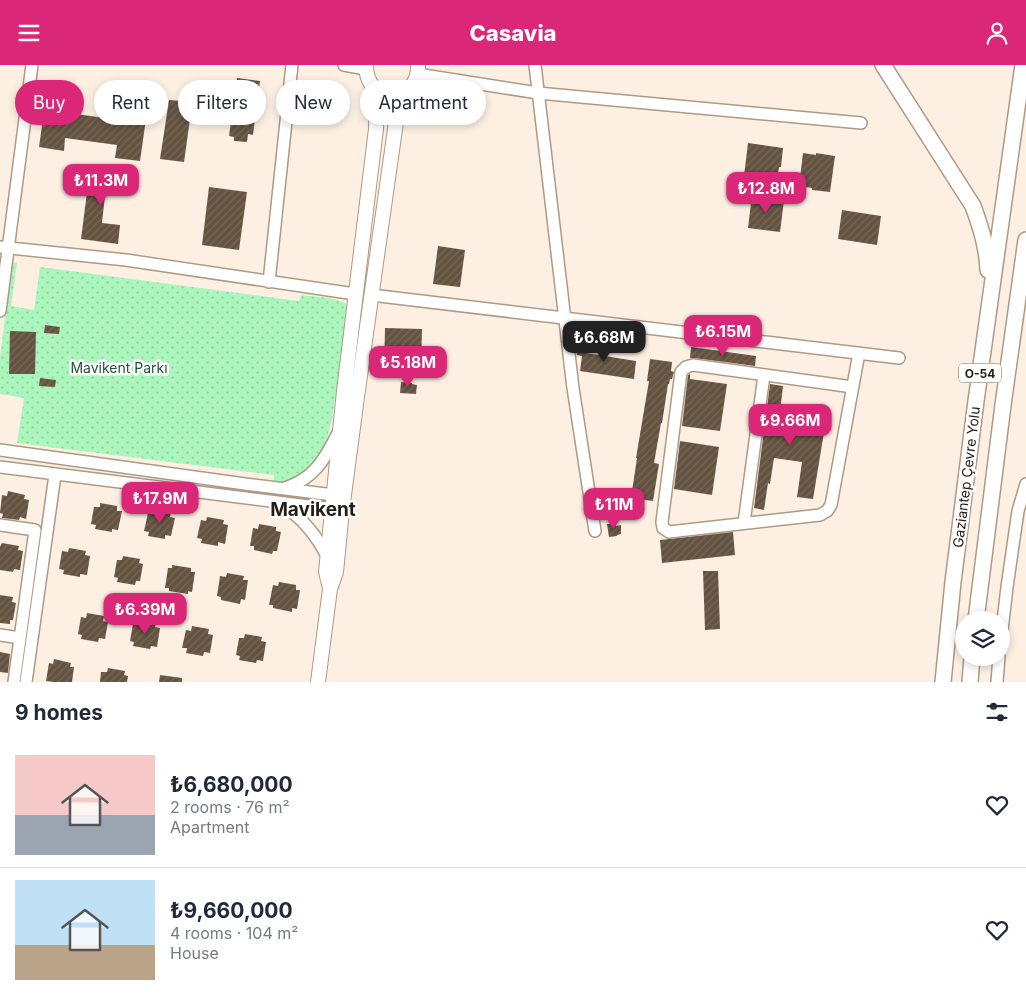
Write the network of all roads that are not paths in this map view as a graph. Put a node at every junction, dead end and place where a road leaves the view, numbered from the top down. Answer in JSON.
{"nodes":[{"id":1,"x":32,"y":65,"type":"edge"},
{"id":2,"x":292,"y":65,"type":"edge"},
{"id":3,"x":344,"y":65,"type":"edge"},
{"id":4,"x":535,"y":65,"type":"edge"},
{"id":5,"x":882,"y":65,"type":"edge"},
{"id":6,"x":1023,"y":65,"type":"edge"},
{"id":7,"x":366,"y":67,"type":"edge"},
{"id":8,"x":418,"y":70,"type":"edge"},
{"id":9,"x":368,"y":80,"type":"edge"},
{"id":10,"x":538,"y":93,"type":"junction"},
{"id":11,"x":861,"y":123,"type":"dead end"},
{"id":12,"x":376,"y":125,"type":"edge"},
{"id":13,"x":396,"y":125,"type":"edge"},
{"id":14,"x":1026,"y":240,"type":"edge"},
{"id":15,"x":4,"y":247,"type":"edge"},
{"id":16,"x":269,"y":282,"type":"junction"},
{"id":17,"x":1026,"y":290,"type":"edge"},
{"id":18,"x":356,"y":294,"type":"junction"},
{"id":19,"x":371,"y":295,"type":"junction"},
{"id":20,"x":0,"y":311,"type":"edge"},
{"id":21,"x":564,"y":318,"type":"junction"},
{"id":22,"x":859,"y":353,"type":"junction"},
{"id":23,"x":899,"y":358,"type":"dead end"},
{"id":24,"x":764,"y":375,"type":"junction"},
{"id":25,"x":853,"y":387,"type":"junction"},
{"id":26,"x":976,"y":401,"type":"junction"},
{"id":27,"x":1003,"y":405,"type":"junction"},
{"id":28,"x":340,"y":429,"type":"junction"},
{"id":29,"x":0,"y":450,"type":"edge"},
{"id":30,"x":0,"y":467,"type":"edge"},
{"id":31,"x":56,"y":475,"type":"junction"},
{"id":32,"x":1026,"y":484,"type":"edge"},
{"id":33,"x":283,"y":488,"type":"junction"},
{"id":34,"x":339,"y":495,"type":"junction"},
{"id":35,"x":279,"y":503,"type":"junction"},
{"id":36,"x":337,"y":510,"type":"junction"},
{"id":37,"x":744,"y":523,"type":"junction"},
{"id":38,"x":0,"y":525,"type":"edge"},
{"id":39,"x":595,"y":531,"type":"dead end"},
{"id":40,"x":328,"y":558,"type":"junction"},
{"id":41,"x":330,"y":589,"type":"junction"},
{"id":42,"x":977,"y":611,"type":"edge"},
{"id":43,"x":1004,"y":611,"type":"edge"},
{"id":44,"x":0,"y":635,"type":"edge"},
{"id":45,"x":20,"y":638,"type":"junction"},
{"id":46,"x":971,"y":666,"type":"edge"},
{"id":47,"x":998,"y":666,"type":"edge"},
{"id":48,"x":14,"y":682,"type":"edge"},
{"id":49,"x":26,"y":682,"type":"edge"},
{"id":50,"x":318,"y":682,"type":"edge"},
{"id":51,"x":943,"y":682,"type":"edge"},
{"id":52,"x":970,"y":682,"type":"edge"},
{"id":53,"x":997,"y":682,"type":"edge"}],
"edges":[{"from":1,"to":15,"type":"street"},
{"from":2,"to":16,"type":"street"},
{"from":3,"to":7,"type":"street"},
{"from":4,"to":10,"type":"street"},
{"from":5,"to":26,"type":"highway"},
{"from":6,"to":26,"type":"highway","name":"Gaziantep Çevre Yolu","number":"O-54"},
{"from":7,"to":9,"type":"main road"},
{"from":8,"to":10,"type":"street"},
{"from":10,"to":11,"type":"street"},
{"from":10,"to":21,"type":"street"},
{"from":12,"to":18,"type":"main road"},
{"from":13,"to":19,"type":"main road"},
{"from":14,"to":27,"type":"highway","name":"Gaziantep Çevre Yolu","number":"O-54"},
{"from":15,"to":16,"type":"street"},
{"from":15,"to":20,"type":"street"},
{"from":16,"to":18,"type":"street"},
{"from":17,"to":27,"type":"highway"},
{"from":18,"to":28,"type":"main road"},
{"from":19,"to":21,"type":"street"},
{"from":19,"to":34,"type":"main road"},
{"from":21,"to":22,"type":"street"},
{"from":21,"to":39,"type":"street"},
{"from":22,"to":23,"type":"street"},
{"from":22,"to":25,"type":"street"},
{"from":24,"to":25,"type":"street"},
{"from":24,"to":37,"type":"street"},
{"from":24,"to":37,"type":"street"},
{"from":25,"to":37,"type":"street"},
{"from":26,"to":51,"type":"highway","name":"Gaziantep Çevre Yolu","number":"O-54"},
{"from":27,"to":42,"type":"highway","name":"Gaziantep Çevre Yolu","number":"O-54"},
{"from":28,"to":33,"type":"street"},
{"from":28,"to":34,"type":"main road"},
{"from":29,"to":33,"type":"street"},
{"from":30,"to":31,"type":"street"},
{"from":31,"to":35,"type":"street"},
{"from":31,"to":49,"type":"street"},
{"from":32,"to":43,"type":"street"},
{"from":33,"to":34,"type":"street"},
{"from":34,"to":36,"type":"main road"},
{"from":35,"to":36,"type":"street"},
{"from":35,"to":40,"type":"street"},
{"from":36,"to":40,"type":"main road"},
{"from":36,"to":41,"type":"main road"},
{"from":38,"to":45,"type":"street"},
{"from":40,"to":41,"type":"main road"},
{"from":41,"to":50,"type":"main road"},
{"from":44,"to":45,"type":"street"},
{"from":45,"to":48,"type":"street"},
{"from":46,"to":52,"type":"highway"},
{"from":47,"to":53,"type":"street"}]}
